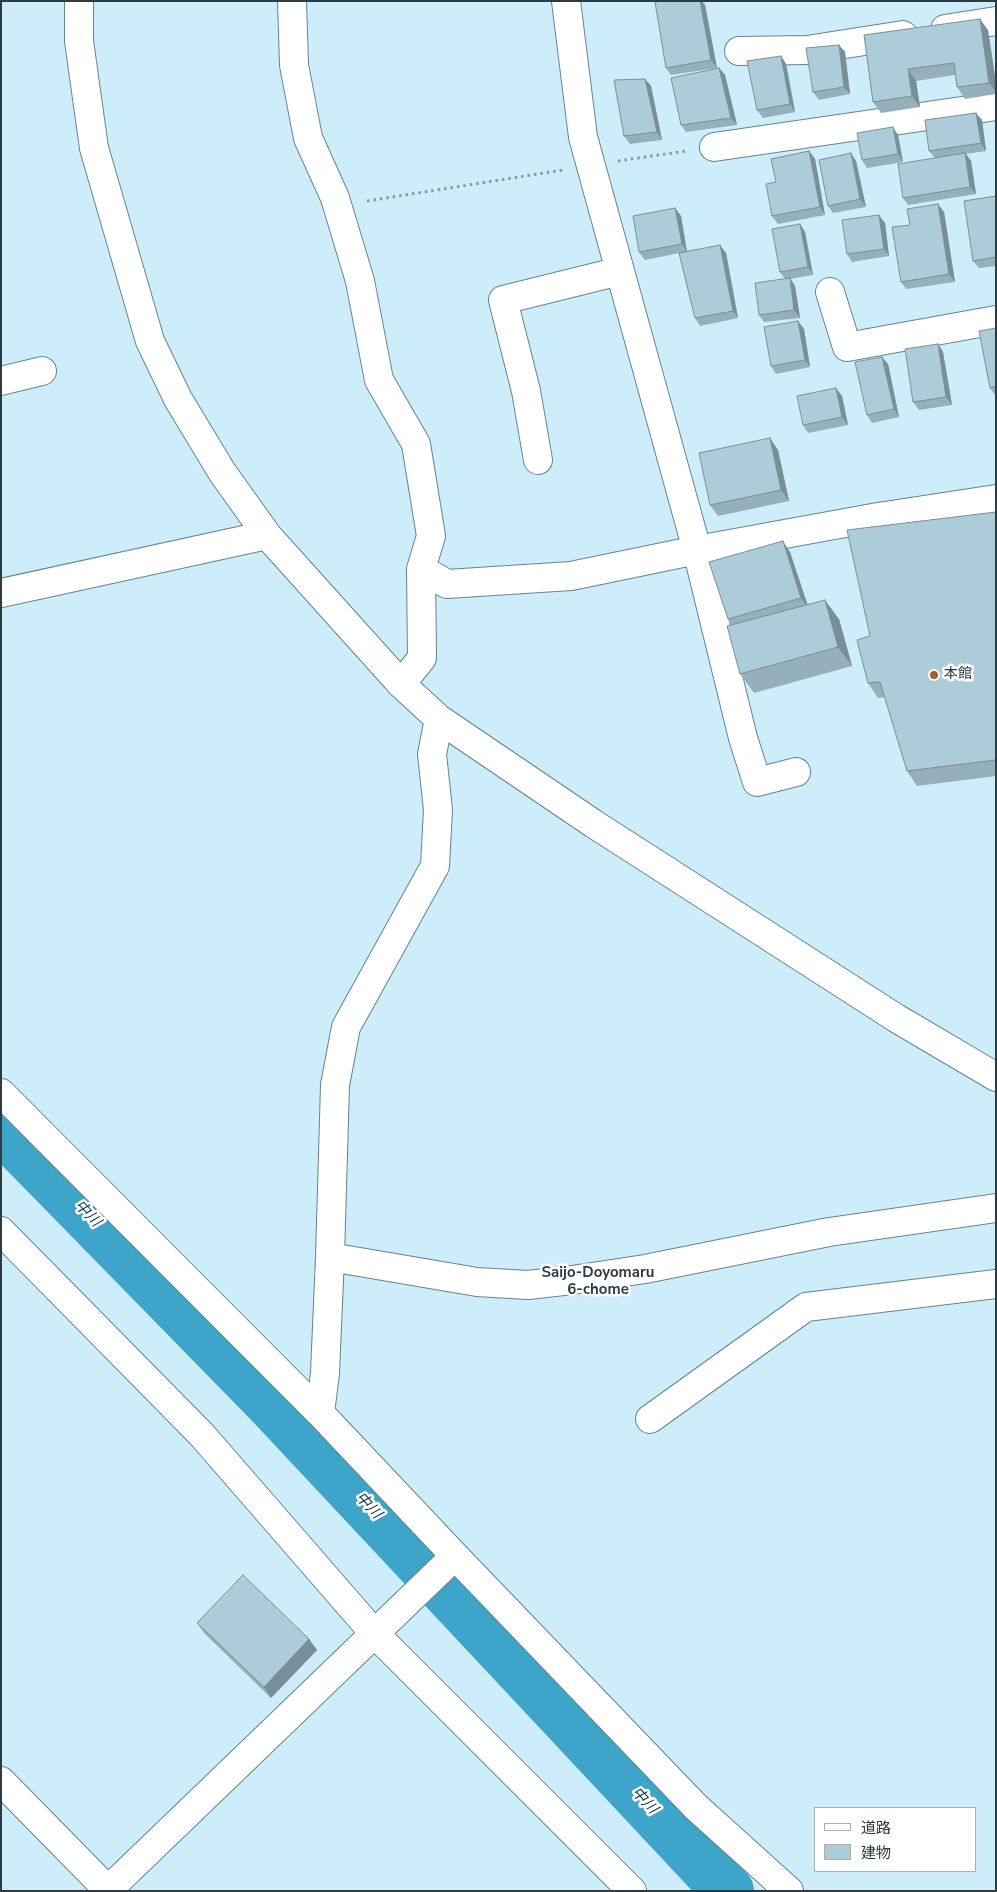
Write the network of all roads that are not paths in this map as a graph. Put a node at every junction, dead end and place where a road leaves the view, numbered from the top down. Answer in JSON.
{"nodes":[{"id":1,"x":79,"y":1,"type":"edge"},
{"id":2,"x":292,"y":1,"type":"edge"},
{"id":3,"x":566,"y":1,"type":"edge"},
{"id":4,"x":996,"y":21,"type":"edge"},
{"id":5,"x":740,"y":51,"type":"dead end"},
{"id":6,"x":996,"y":106,"type":"edge"},
{"id":7,"x":714,"y":147,"type":"road end"},
{"id":8,"x":620,"y":271,"type":"junction"},
{"id":9,"x":830,"y":292,"type":"dead end"},
{"id":10,"x":996,"y":320,"type":"edge"},
{"id":11,"x":42,"y":371,"type":"dead end"},
{"id":12,"x":1,"y":381,"type":"edge"},
{"id":13,"x":538,"y":460,"type":"dead end"},
{"id":14,"x":996,"y":499,"type":"edge"},
{"id":15,"x":267,"y":535,"type":"junction"},
{"id":16,"x":697,"y":550,"type":"junction"},
{"id":17,"x":421,"y":570,"type":"junction"},
{"id":18,"x":1,"y":594,"type":"edge"},
{"id":19,"x":401,"y":684,"type":"junction"},
{"id":20,"x":439,"y":719,"type":"junction"},
{"id":21,"x":796,"y":772,"type":"dead end"},
{"id":22,"x":996,"y":1077,"type":"edge"},
{"id":23,"x":1,"y":1093,"type":"edge"},
{"id":24,"x":996,"y":1208,"type":"edge"},
{"id":25,"x":1,"y":1230,"type":"edge"},
{"id":26,"x":330,"y":1257,"type":"junction"},
{"id":27,"x":996,"y":1284,"type":"edge"},
{"id":28,"x":320,"y":1413,"type":"junction"},
{"id":29,"x":650,"y":1419,"type":"dead end"},
{"id":30,"x":452,"y":1560,"type":"junction"},
{"id":31,"x":380,"y":1627,"type":"junction"},
{"id":32,"x":1,"y":1781,"type":"edge"},
{"id":33,"x":107,"y":1890,"type":"edge"},
{"id":34,"x":632,"y":1891,"type":"edge"},
{"id":35,"x":789,"y":1891,"type":"edge"}],
"edges":[{"from":1,"to":15,"type":"street"},
{"from":2,"to":17,"type":"street"},
{"from":3,"to":8,"type":"street"},
{"from":4,"to":5,"type":"street"},
{"from":6,"to":7,"type":"street"},
{"from":8,"to":13,"type":"street"},
{"from":8,"to":16,"type":"street"},
{"from":9,"to":10,"type":"street"},
{"from":11,"to":12,"type":"street"},
{"from":14,"to":16,"type":"street"},
{"from":15,"to":18,"type":"street"},
{"from":15,"to":19,"type":"street"},
{"from":16,"to":17,"type":"street"},
{"from":16,"to":21,"type":"street"},
{"from":17,"to":19,"type":"street"},
{"from":19,"to":20,"type":"street"},
{"from":20,"to":22,"type":"street"},
{"from":20,"to":26,"type":"street"},
{"from":23,"to":28,"type":"street"},
{"from":24,"to":26,"type":"street"},
{"from":25,"to":31,"type":"street"},
{"from":26,"to":28,"type":"street"},
{"from":27,"to":29,"type":"street"},
{"from":28,"to":30,"type":"street"},
{"from":30,"to":31,"type":"street"},
{"from":30,"to":35,"type":"street"},
{"from":31,"to":33,"type":"street"},
{"from":31,"to":34,"type":"street"},
{"from":32,"to":33,"type":"street"}]}
